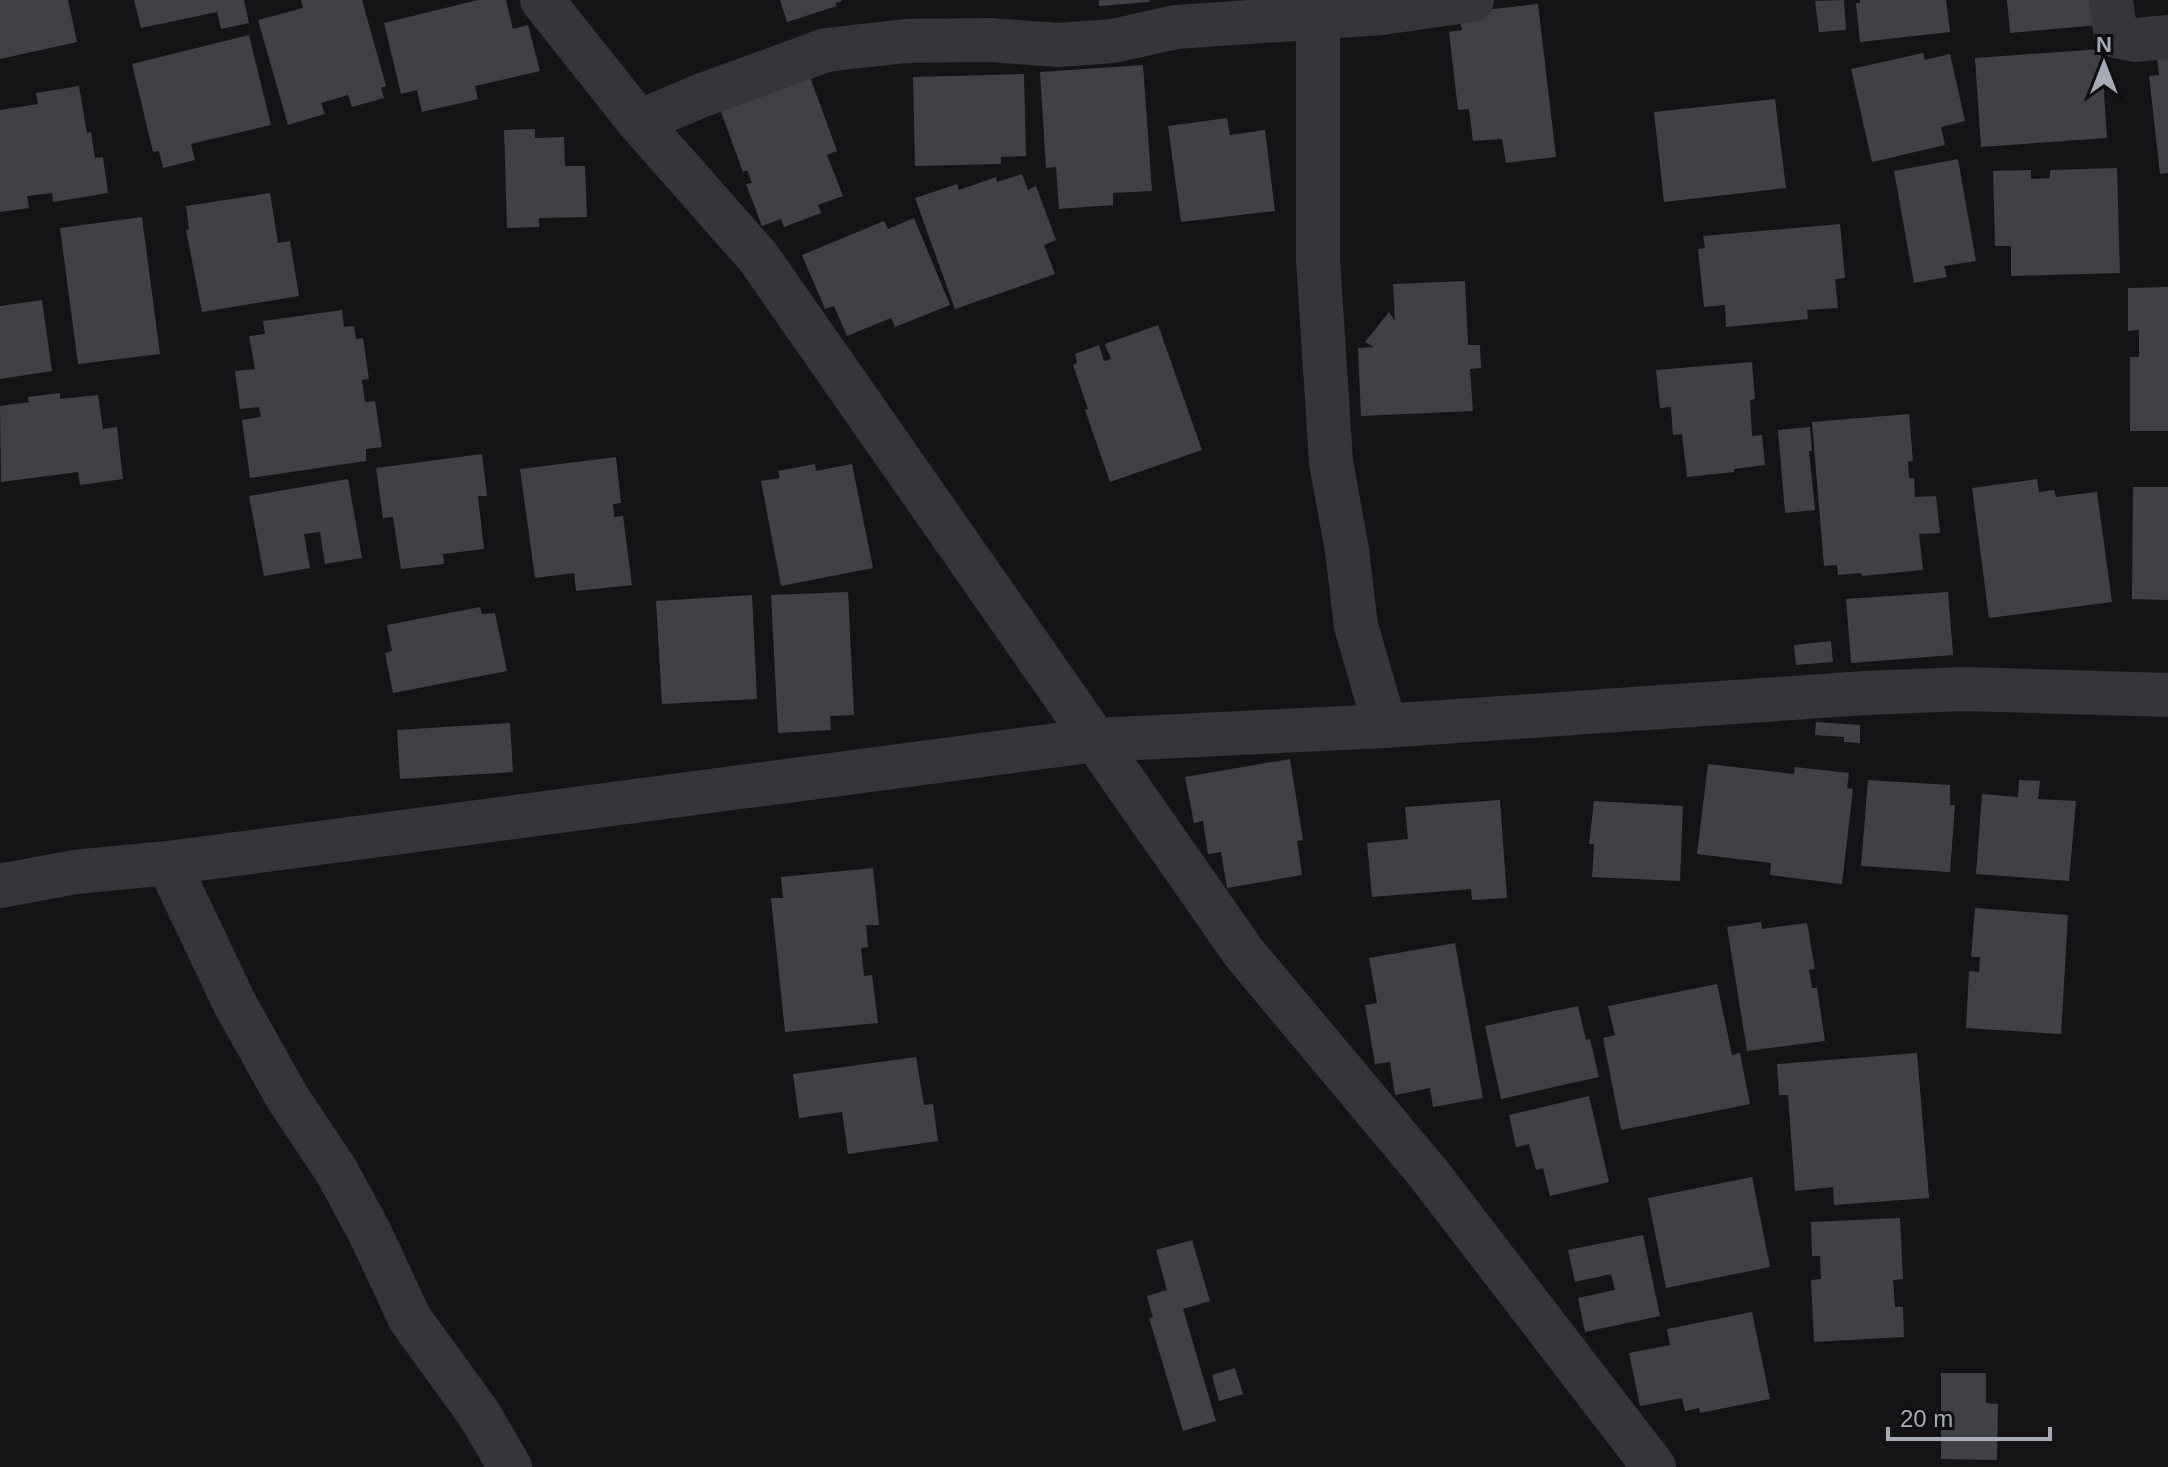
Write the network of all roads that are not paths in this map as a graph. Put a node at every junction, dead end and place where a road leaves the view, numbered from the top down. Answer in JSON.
{"nodes":[{"id":1,"x":542,"y":0,"type":"edge"},
{"id":2,"x":1469,"y":0,"type":"edge"},
{"id":3,"x":2111,"y":0,"type":"edge"},
{"id":4,"x":1318,"y":16,"type":"junction"},
{"id":5,"x":2168,"y":37,"type":"edge"},
{"id":6,"x":639,"y":122,"type":"junction"},
{"id":7,"x":2168,"y":695,"type":"edge"},
{"id":8,"x":1385,"y":726,"type":"junction"},
{"id":9,"x":1095,"y":740,"type":"junction"},
{"id":10,"x":168,"y":863,"type":"junction"},
{"id":11,"x":0,"y":886,"type":"edge"},
{"id":12,"x":510,"y":1467,"type":"edge"},
{"id":13,"x":1654,"y":1467,"type":"edge"}],
"edges":[{"from":1,"to":6,"type":"street"},
{"from":2,"to":4,"type":"street"},
{"from":3,"to":5,"type":"street"},
{"from":4,"to":6,"type":"street"},
{"from":4,"to":8,"type":"street"},
{"from":6,"to":9,"type":"street"},
{"from":7,"to":8,"type":"street"},
{"from":8,"to":9,"type":"street"},
{"from":9,"to":10,"type":"street"},
{"from":9,"to":13,"type":"street"},
{"from":10,"to":11,"type":"street"},
{"from":10,"to":12,"type":"street"}]}
